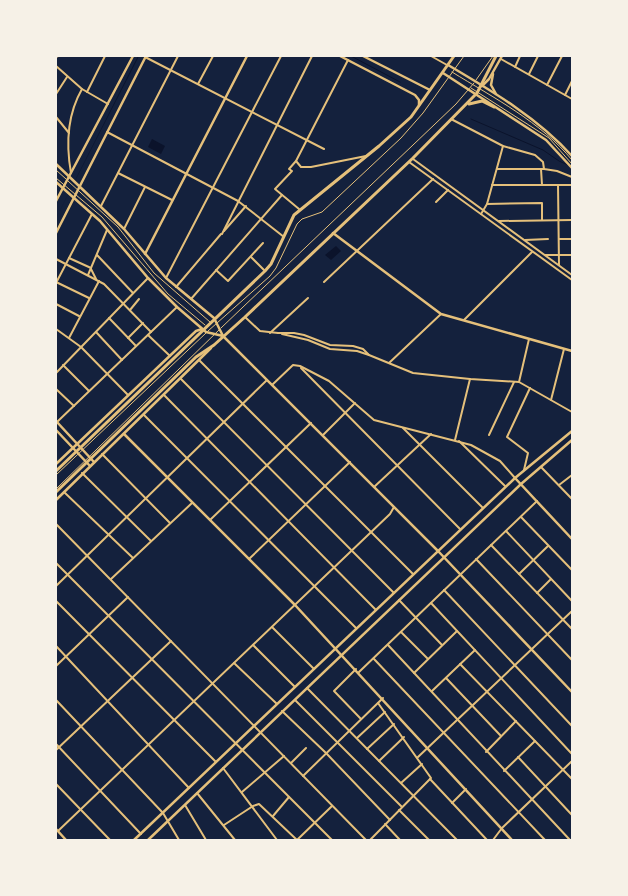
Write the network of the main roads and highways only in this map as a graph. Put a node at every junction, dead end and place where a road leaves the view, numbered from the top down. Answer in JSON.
{"nodes":[{"id":1,"x":454,"y":56,"type":"edge"},
{"id":2,"x":496,"y":56,"type":"edge"},
{"id":3,"x":494,"y":107,"type":"road end"},
{"id":4,"x":461,"y":110,"type":"junction"},
{"id":5,"x":56,"y":471,"type":"edge"},
{"id":6,"x":56,"y":492,"type":"edge"}],
"edges":[{"from":1,"to":5,"type":"highway"},
{"from":2,"to":4,"type":"highway"},
{"from":3,"to":4,"type":"highway"},
{"from":4,"to":6,"type":"highway"}]}
